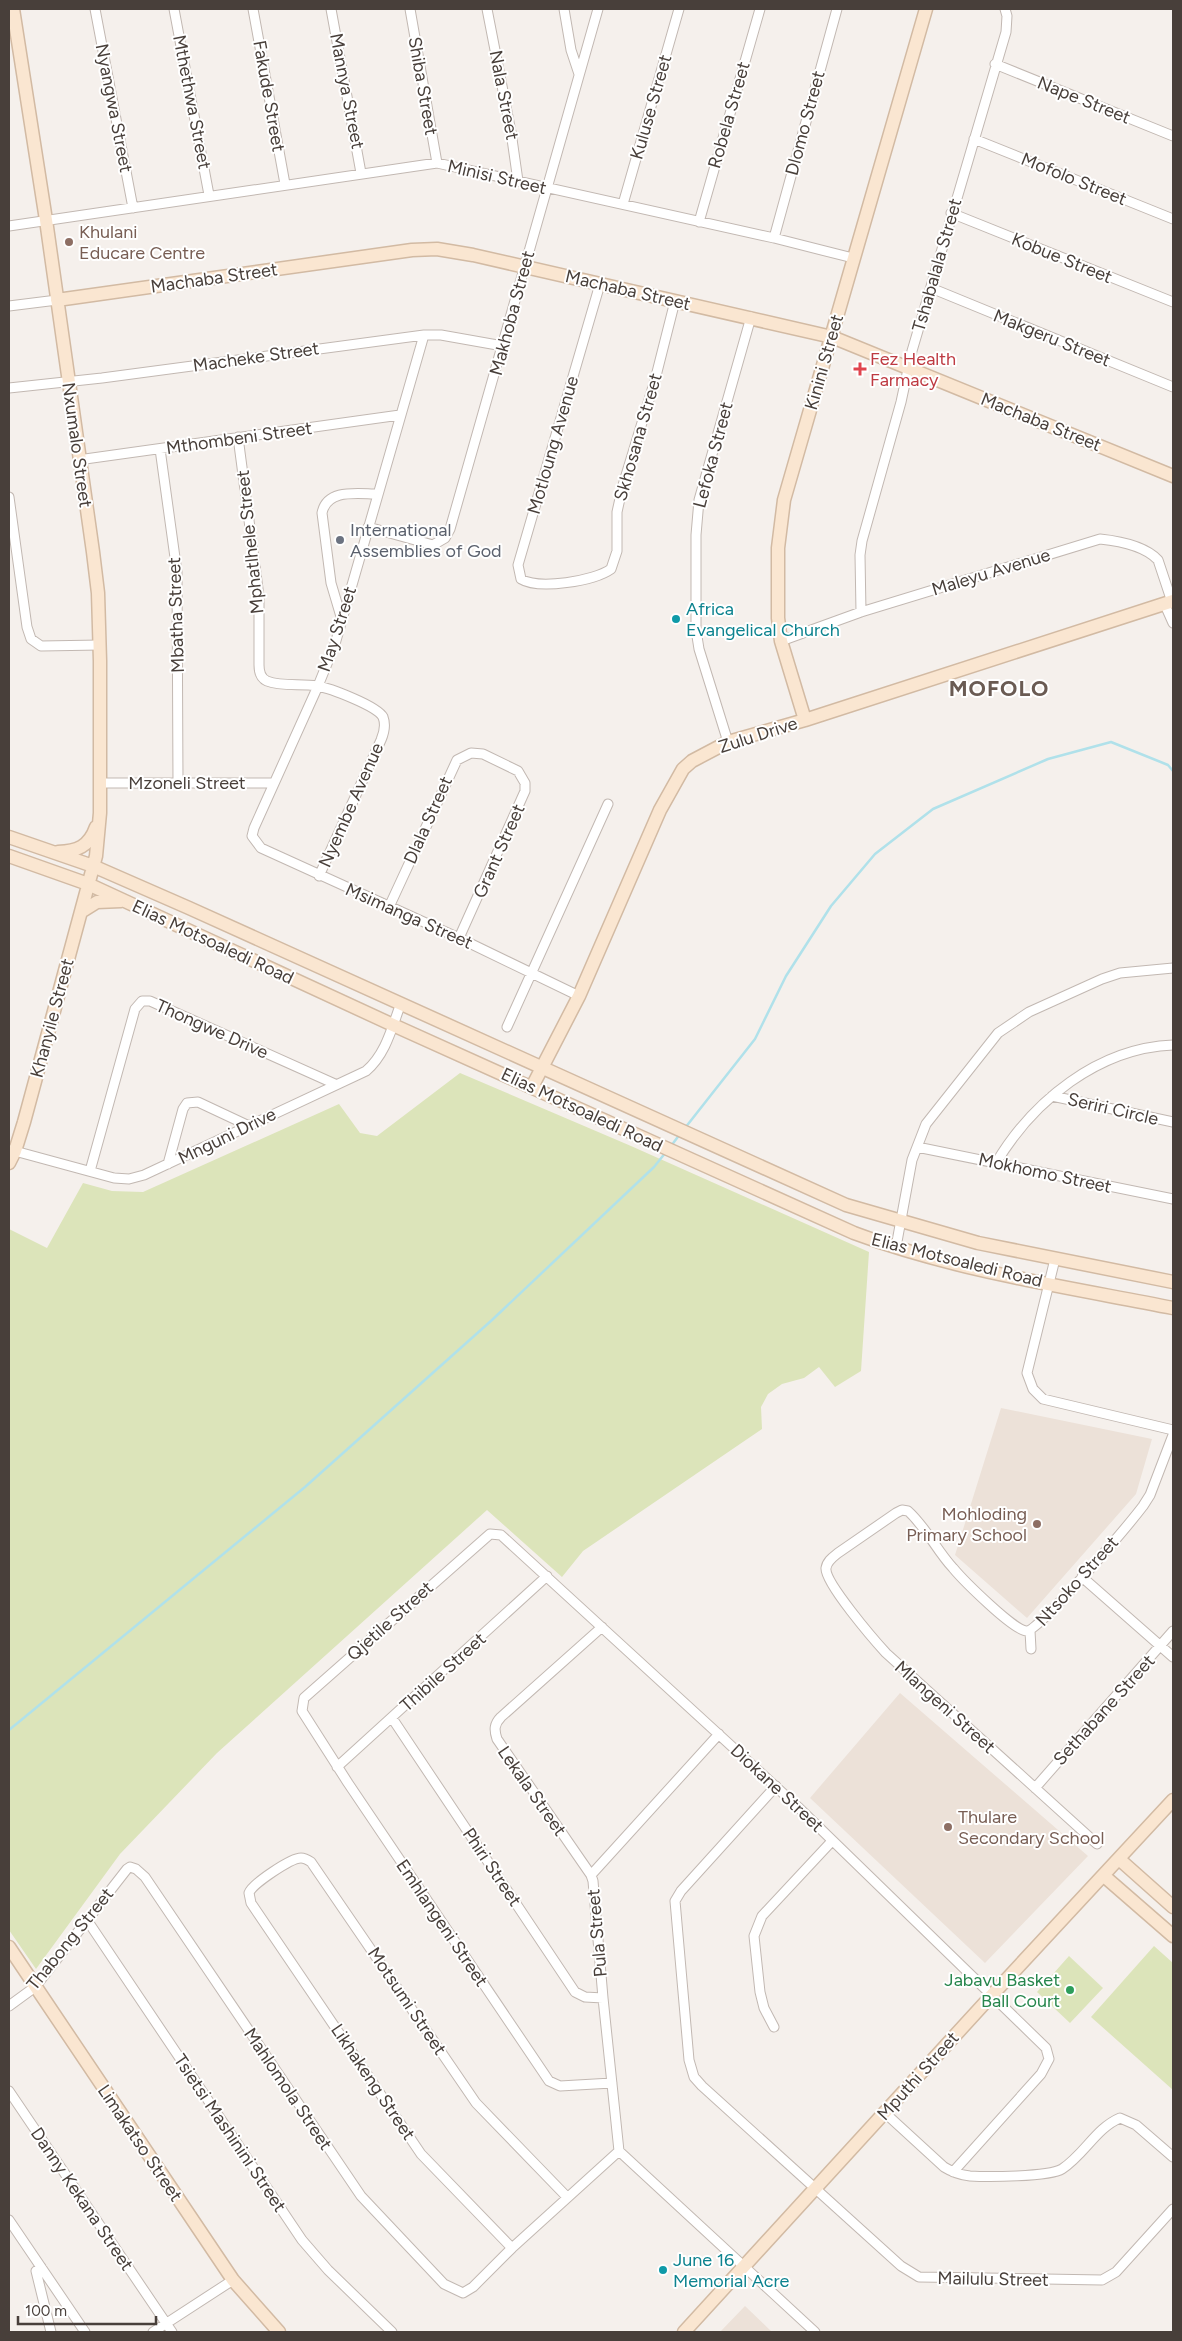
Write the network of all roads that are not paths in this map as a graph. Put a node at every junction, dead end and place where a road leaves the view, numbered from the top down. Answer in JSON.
{"nodes":[{"id":1,"x":12,"y":9,"type":"edge"},
{"id":2,"x":95,"y":9,"type":"edge"},
{"id":3,"x":174,"y":9,"type":"edge"},
{"id":4,"x":253,"y":9,"type":"edge"},
{"id":5,"x":331,"y":9,"type":"edge"},
{"id":6,"x":410,"y":9,"type":"edge"},
{"id":7,"x":487,"y":9,"type":"edge"},
{"id":8,"x":564,"y":9,"type":"edge"},
{"id":9,"x":598,"y":9,"type":"edge"},
{"id":10,"x":679,"y":9,"type":"edge"},
{"id":11,"x":760,"y":9,"type":"edge"},
{"id":12,"x":837,"y":9,"type":"edge"},
{"id":13,"x":926,"y":9,"type":"edge"},
{"id":14,"x":1005,"y":9,"type":"edge"},
{"id":15,"x":995,"y":64,"type":"junction"},
{"id":16,"x":579,"y":76,"type":"junction"},
{"id":17,"x":1173,"y":136,"type":"edge"},
{"id":18,"x":974,"y":139,"type":"junction"},
{"id":19,"x":437,"y":163,"type":"junction"},
{"id":20,"x":362,"y":173,"type":"junction"},
{"id":21,"x":518,"y":181,"type":"junction"},
{"id":22,"x":285,"y":184,"type":"junction"},
{"id":23,"x":546,"y":188,"type":"junction"},
{"id":24,"x":209,"y":195,"type":"junction"},
{"id":25,"x":623,"y":204,"type":"junction"},
{"id":26,"x":133,"y":208,"type":"junction"},
{"id":27,"x":951,"y":213,"type":"junction"},
{"id":28,"x":1173,"y":219,"type":"edge"},
{"id":29,"x":46,"y":220,"type":"junction"},
{"id":30,"x":699,"y":222,"type":"junction"},
{"id":31,"x":9,"y":226,"type":"edge"},
{"id":32,"x":774,"y":238,"type":"junction"},
{"id":33,"x":853,"y":258,"type":"junction"},
{"id":34,"x":525,"y":266,"type":"junction"},
{"id":35,"x":600,"y":284,"type":"junction"},
{"id":36,"x":931,"y":288,"type":"junction"},
{"id":37,"x":58,"y":300,"type":"junction"},
{"id":38,"x":675,"y":301,"type":"junction"},
{"id":39,"x":1173,"y":302,"type":"edge"},
{"id":40,"x":9,"y":306,"type":"edge"},
{"id":41,"x":750,"y":317,"type":"junction"},
{"id":42,"x":424,"y":335,"type":"junction"},
{"id":43,"x":832,"y":337,"type":"junction"},
{"id":44,"x":503,"y":346,"type":"junction"},
{"id":45,"x":909,"y":368,"type":"junction"},
{"id":46,"x":68,"y":381,"type":"junction"},
{"id":47,"x":1173,"y":387,"type":"edge"},
{"id":48,"x":9,"y":388,"type":"edge"},
{"id":49,"x":400,"y":415,"type":"junction"},
{"id":50,"x":238,"y":438,"type":"junction"},
{"id":51,"x":160,"y":449,"type":"junction"},
{"id":52,"x":78,"y":460,"type":"junction"},
{"id":53,"x":1173,"y":476,"type":"edge"},
{"id":54,"x":378,"y":494,"type":"junction"},
{"id":55,"x":9,"y":497,"type":"edge"},
{"id":56,"x":368,"y":527,"type":"junction"},
{"id":57,"x":548,"y":584,"type":"joint"},
{"id":58,"x":1170,"y":603,"type":"edge"},
{"id":59,"x":861,"y":612,"type":"junction"},
{"id":60,"x":342,"y":621,"type":"junction"},
{"id":61,"x":1173,"y":623,"type":"edge"},
{"id":62,"x":781,"y":641,"type":"junction"},
{"id":63,"x":100,"y":645,"type":"junction"},
{"id":64,"x":318,"y":686,"type":"junction"},
{"id":65,"x":805,"y":720,"type":"junction"},
{"id":66,"x":728,"y":742,"type":"junction"},
{"id":67,"x":483,"y":754,"type":"joint"},
{"id":68,"x":178,"y":782,"type":"junction"},
{"id":69,"x":100,"y":783,"type":"junction"},
{"id":70,"x":273,"y":783,"type":"junction"},
{"id":71,"x":608,"y":804,"type":"dead end"},
{"id":72,"x":100,"y":813,"type":"junction"},
{"id":73,"x":254,"y":828,"type":"joint"},
{"id":74,"x":9,"y":838,"type":"edge"},
{"id":75,"x":55,"y":852,"type":"junction"},
{"id":76,"x":9,"y":856,"type":"edge"},
{"id":77,"x":93,"y":866,"type":"junction"},
{"id":78,"x":319,"y":876,"type":"junction"},
{"id":79,"x":88,"y":884,"type":"junction"},
{"id":80,"x":123,"y":901,"type":"junction"},
{"id":81,"x":389,"y":907,"type":"junction"},
{"id":82,"x":81,"y":912,"type":"junction"},
{"id":83,"x":459,"y":938,"type":"junction"},
{"id":84,"x":1173,"y":968,"type":"edge"},
{"id":85,"x":531,"y":972,"type":"junction"},
{"id":86,"x":579,"y":996,"type":"junction"},
{"id":87,"x":401,"y":1003,"type":"junction"},
{"id":88,"x":393,"y":1025,"type":"junction"},
{"id":89,"x":507,"y":1026,"type":"dead end"},
{"id":90,"x":1173,"y":1045,"type":"edge"},
{"id":91,"x":543,"y":1066,"type":"junction"},
{"id":92,"x":336,"y":1084,"type":"junction"},
{"id":93,"x":532,"y":1087,"type":"junction"},
{"id":94,"x":1052,"y":1096,"type":"junction"},
{"id":95,"x":1173,"y":1122,"type":"edge"},
{"id":96,"x":247,"y":1125,"type":"junction"},
{"id":97,"x":917,"y":1147,"type":"junction"},
{"id":98,"x":12,"y":1150,"type":"edge"},
{"id":99,"x":9,"y":1163,"type":"edge"},
{"id":100,"x":996,"y":1163,"type":"junction"},
{"id":101,"x":168,"y":1164,"type":"junction"},
{"id":102,"x":90,"y":1171,"type":"junction"},
{"id":103,"x":1173,"y":1199,"type":"edge"},
{"id":104,"x":900,"y":1222,"type":"junction"},
{"id":105,"x":896,"y":1247,"type":"junction"},
{"id":106,"x":1055,"y":1259,"type":"junction"},
{"id":107,"x":1173,"y":1282,"type":"edge"},
{"id":108,"x":1050,"y":1283,"type":"junction"},
{"id":109,"x":1173,"y":1308,"type":"edge"},
{"id":110,"x":1173,"y":1430,"type":"edge"},
{"id":111,"x":1173,"y":1435,"type":"edge"},
{"id":112,"x":486,"y":1536,"type":"joint"},
{"id":113,"x":838,"y":1553,"type":"joint"},
{"id":114,"x":547,"y":1576,"type":"junction"},
{"id":115,"x":1082,"y":1577,"type":"junction"},
{"id":116,"x":602,"y":1627,"type":"junction"},
{"id":117,"x":1030,"y":1631,"type":"junction"},
{"id":118,"x":1173,"y":1631,"type":"edge"},
{"id":119,"x":1160,"y":1647,"type":"junction"},
{"id":120,"x":1031,"y":1649,"type":"dead end"},
{"id":121,"x":1173,"y":1657,"type":"edge"},
{"id":122,"x":302,"y":1711,"type":"joint"},
{"id":123,"x":392,"y":1718,"type":"junction"},
{"id":124,"x":719,"y":1734,"type":"junction"},
{"id":125,"x":337,"y":1766,"type":"junction"},
{"id":126,"x":776,"y":1786,"type":"junction"},
{"id":127,"x":1035,"y":1788,"type":"junction"},
{"id":128,"x":1173,"y":1800,"type":"edge"},
{"id":129,"x":832,"y":1841,"type":"junction"},
{"id":130,"x":1097,"y":1844,"type":"dead end"},
{"id":131,"x":1119,"y":1859,"type":"junction"},
{"id":132,"x":127,"y":1869,"type":"joint"},
{"id":133,"x":591,"y":1875,"type":"junction"},
{"id":134,"x":1104,"y":1876,"type":"junction"},
{"id":135,"x":251,"y":1903,"type":"joint"},
{"id":136,"x":1173,"y":1907,"type":"edge"},
{"id":137,"x":87,"y":1920,"type":"junction"},
{"id":138,"x":1173,"y":1936,"type":"edge"},
{"id":139,"x":9,"y":1947,"type":"edge"},
{"id":140,"x":35,"y":1986,"type":"junction"},
{"id":141,"x":992,"y":1995,"type":"junction"},
{"id":142,"x":603,"y":1998,"type":"junction"},
{"id":143,"x":9,"y":2006,"type":"edge"},
{"id":144,"x":774,"y":2027,"type":"dead end"},
{"id":145,"x":612,"y":2083,"type":"junction"},
{"id":146,"x":9,"y":2091,"type":"edge"},
{"id":147,"x":884,"y":2112,"type":"junction"},
{"id":148,"x":619,"y":2151,"type":"junction"},
{"id":149,"x":1173,"y":2157,"type":"edge"},
{"id":150,"x":953,"y":2172,"type":"junction"},
{"id":151,"x":815,"y":2188,"type":"junction"},
{"id":152,"x":567,"y":2197,"type":"junction"},
{"id":153,"x":1173,"y":2209,"type":"edge"},
{"id":154,"x":9,"y":2220,"type":"edge"},
{"id":155,"x":512,"y":2248,"type":"junction"},
{"id":156,"x":744,"y":2266,"type":"junction"},
{"id":157,"x":41,"y":2267,"type":"junction"},
{"id":158,"x":232,"y":2280,"type":"junction"},
{"id":159,"x":166,"y":2324,"type":"junction"},
{"id":160,"x":51,"y":2332,"type":"edge"},
{"id":161,"x":85,"y":2332,"type":"edge"},
{"id":162,"x":153,"y":2332,"type":"edge"},
{"id":163,"x":172,"y":2332,"type":"edge"},
{"id":164,"x":279,"y":2332,"type":"edge"},
{"id":165,"x":392,"y":2332,"type":"edge"},
{"id":166,"x":684,"y":2332,"type":"edge"},
{"id":167,"x":815,"y":2332,"type":"edge"}],
"edges":[{"from":1,"to":29,"type":"street","name":"Nxumalo Street"},
{"from":2,"to":26,"type":"street","name":"Nyangwa Street"},
{"from":3,"to":24,"type":"street","name":"Mthethwa Street"},
{"from":4,"to":22,"type":"street","name":"Fakude Street"},
{"from":5,"to":20,"type":"street","name":"Mannya Street"},
{"from":6,"to":19,"type":"street","name":"Shiba Street"},
{"from":7,"to":21,"type":"street","name":"Nala Street"},
{"from":8,"to":16,"type":"street"},
{"from":9,"to":16,"type":"street","name":"Makhoba Street"},
{"from":10,"to":25,"type":"street","name":"Kuluse Street"},
{"from":11,"to":30,"type":"street","name":"Robela Street"},
{"from":12,"to":32,"type":"street","name":"Dlomo Street"},
{"from":13,"to":33,"type":"street","name":"Kinini Street"},
{"from":14,"to":15,"type":"street","name":"Tshabalala Street"},
{"from":15,"to":17,"type":"street","name":"Nape Street"},
{"from":15,"to":18,"type":"street","name":"Tshabalala Street"},
{"from":16,"to":23,"type":"street","name":"Makhoba Street"},
{"from":18,"to":27,"type":"street","name":"Tshabalala Street"},
{"from":18,"to":28,"type":"street","name":"Mofolo Street"},
{"from":19,"to":20,"type":"street","name":"Minisi Street"},
{"from":19,"to":21,"type":"street","name":"Minisi Street"},
{"from":20,"to":22,"type":"street","name":"Minisi Street"},
{"from":21,"to":23,"type":"street","name":"Minisi Street"},
{"from":22,"to":24,"type":"street","name":"Minisi Street"},
{"from":23,"to":25,"type":"street","name":"Minisi Street"},
{"from":23,"to":34,"type":"street","name":"Makhoba Street"},
{"from":24,"to":26,"type":"street","name":"Minisi Street"},
{"from":25,"to":30,"type":"street","name":"Minisi Street"},
{"from":26,"to":29,"type":"street","name":"Minisi Street"},
{"from":27,"to":36,"type":"street","name":"Tshabalala Street"},
{"from":27,"to":39,"type":"street","name":"Kobue Street"},
{"from":29,"to":31,"type":"street","name":"Minisi Street"},
{"from":29,"to":37,"type":"street","name":"Nxumalo Street"},
{"from":30,"to":32,"type":"street","name":"Minisi Street"},
{"from":32,"to":33,"type":"street","name":"Minisi Street"},
{"from":33,"to":43,"type":"street","name":"Kinini Street"},
{"from":34,"to":35,"type":"street","name":"Machaba Street"},
{"from":34,"to":37,"type":"street","name":"Machaba Street"},
{"from":34,"to":44,"type":"street","name":"Makhoba Street"},
{"from":35,"to":38,"type":"street","name":"Machaba Street"},
{"from":35,"to":57,"type":"street","name":"Motloung Avenue"},
{"from":36,"to":45,"type":"street","name":"Tshabalala Street"},
{"from":36,"to":47,"type":"street","name":"Makgeru Street"},
{"from":37,"to":40,"type":"street"},
{"from":37,"to":46,"type":"street","name":"Nxumalo Street"},
{"from":38,"to":41,"type":"street","name":"Machaba Street"},
{"from":38,"to":57,"type":"street","name":"Skhosana Street"},
{"from":41,"to":43,"type":"street","name":"Machaba Street"},
{"from":41,"to":66,"type":"street","name":"Lefoka Street"},
{"from":42,"to":44,"type":"street","name":"Macheke Street"},
{"from":42,"to":46,"type":"street","name":"Macheke Street"},
{"from":42,"to":49,"type":"street","name":"May Street"},
{"from":43,"to":45,"type":"street","name":"Machaba Street"},
{"from":43,"to":62,"type":"street","name":"Kinini Street"},
{"from":44,"to":56,"type":"street","name":"Makhoba Street"},
{"from":45,"to":53,"type":"street","name":"Machaba Street"},
{"from":45,"to":59,"type":"street","name":"Tshabalala Street"},
{"from":46,"to":48,"type":"street","name":"Macheke Street"},
{"from":46,"to":52,"type":"street","name":"Nxumalo Street"},
{"from":49,"to":50,"type":"street","name":"Mthombeni Street"},
{"from":49,"to":54,"type":"street","name":"May Street"},
{"from":50,"to":51,"type":"street","name":"Mthombeni Street"},
{"from":50,"to":64,"type":"street","name":"Mphatlhele Street"},
{"from":51,"to":52,"type":"street","name":"Mthombeni Street"},
{"from":51,"to":68,"type":"street","name":"Mbatha Street"},
{"from":52,"to":63,"type":"street","name":"Nxumalo Street"},
{"from":54,"to":56,"type":"street","name":"May Street"},
{"from":54,"to":60,"type":"street"},
{"from":55,"to":63,"type":"street"},
{"from":56,"to":60,"type":"street","name":"May Street"},
{"from":58,"to":59,"type":"street","name":"Maleyu Avenue"},
{"from":58,"to":61,"type":"street"},
{"from":58,"to":65,"type":"street","name":"Zulu Drive"},
{"from":59,"to":62,"type":"street","name":"Maleyu Avenue"},
{"from":60,"to":64,"type":"street","name":"May Street"},
{"from":62,"to":65,"type":"street","name":"Kinini Street"},
{"from":63,"to":69,"type":"street","name":"Nxumalo Street"},
{"from":64,"to":70,"type":"street","name":"May Street"},
{"from":64,"to":78,"type":"street","name":"Nyembe Avenue"},
{"from":65,"to":66,"type":"street","name":"Zulu Drive"},
{"from":66,"to":86,"type":"street","name":"Zulu Drive"},
{"from":67,"to":81,"type":"street","name":"Dlala Street"},
{"from":67,"to":83,"type":"street","name":"Grant Street"},
{"from":68,"to":69,"type":"street","name":"Mzoneli Street"},
{"from":68,"to":70,"type":"street","name":"Mzoneli Street"},
{"from":69,"to":72,"type":"street","name":"Nxumalo Street"},
{"from":70,"to":73,"type":"street","name":"May Street"},
{"from":71,"to":85,"type":"street"},
{"from":72,"to":75,"type":"street"},
{"from":72,"to":77,"type":"street","name":"Nxumalo Street"},
{"from":73,"to":78,"type":"street","name":"Msimanga Street"},
{"from":74,"to":75,"type":"street","name":"Elias Motsoaledi Road"},
{"from":75,"to":77,"type":"street","name":"Elias Motsoaledi Road"},
{"from":76,"to":79,"type":"street","name":"Elias Motsoaledi Road"},
{"from":77,"to":79,"type":"street","name":"Nxumalo Street"},
{"from":77,"to":87,"type":"street","name":"Elias Motsoaledi Road"},
{"from":78,"to":81,"type":"street","name":"Msimanga Street"},
{"from":79,"to":80,"type":"street","name":"Elias Motsoaledi Road"},
{"from":79,"to":82,"type":"street","name":"Khanyile Street"},
{"from":80,"to":82,"type":"street"},
{"from":80,"to":88,"type":"street","name":"Elias Motsoaledi Road"},
{"from":81,"to":83,"type":"street","name":"Msimanga Street"},
{"from":82,"to":98,"type":"street","name":"Khanyile Street"},
{"from":83,"to":85,"type":"street","name":"Msimanga Street"},
{"from":84,"to":97,"type":"street"},
{"from":85,"to":86,"type":"street","name":"Msimanga Street"},
{"from":85,"to":89,"type":"street"},
{"from":86,"to":91,"type":"street","name":"Zulu Drive"},
{"from":87,"to":88,"type":"street","name":"Mnguni Drive"},
{"from":87,"to":91,"type":"street","name":"Elias Motsoaledi Road"},
{"from":88,"to":92,"type":"street","name":"Mnguni Drive"},
{"from":88,"to":93,"type":"street","name":"Elias Motsoaledi Road"},
{"from":90,"to":94,"type":"street","name":"Seriri Circle"},
{"from":91,"to":93,"type":"street","name":"Zulu Drive"},
{"from":91,"to":104,"type":"street","name":"Elias Motsoaledi Road"},
{"from":92,"to":96,"type":"street","name":"Mnguni Drive"},
{"from":92,"to":102,"type":"street","name":"Thongwe Drive"},
{"from":93,"to":105,"type":"street","name":"Elias Motsoaledi Road"},
{"from":94,"to":95,"type":"street","name":"Seriri Circle"},
{"from":94,"to":100,"type":"street","name":"Seriri Circle"},
{"from":96,"to":101,"type":"street","name":"Mnguni Drive"},
{"from":96,"to":101,"type":"street"},
{"from":97,"to":100,"type":"street","name":"Mokhomo Street"},
{"from":97,"to":104,"type":"street"},
{"from":98,"to":99,"type":"street","name":"Khanyile Street"},
{"from":98,"to":102,"type":"street","name":"Mnguni Drive"},
{"from":100,"to":103,"type":"street","name":"Mokhomo Street"},
{"from":101,"to":102,"type":"street","name":"Mnguni Drive"},
{"from":104,"to":105,"type":"street"},
{"from":104,"to":106,"type":"street","name":"Elias Motsoaledi Road"},
{"from":105,"to":108,"type":"street","name":"Elias Motsoaledi Road"},
{"from":106,"to":107,"type":"street","name":"Elias Motsoaledi Road"},
{"from":106,"to":108,"type":"street"},
{"from":108,"to":109,"type":"street","name":"Elias Motsoaledi Road"},
{"from":108,"to":110,"type":"street"},
{"from":111,"to":115,"type":"street","name":"Ntsoko Street"},
{"from":112,"to":114,"type":"street","name":"Diokane Street"},
{"from":112,"to":122,"type":"street","name":"Qjetile Street"},
{"from":113,"to":117,"type":"street","name":"Ntsoko Street"},
{"from":113,"to":127,"type":"street","name":"Mlangeni Street"},
{"from":114,"to":116,"type":"street","name":"Diokane Street"},
{"from":114,"to":123,"type":"street","name":"Thibile Street"},
{"from":115,"to":117,"type":"street","name":"Ntsoko Street"},
{"from":115,"to":119,"type":"street"},
{"from":116,"to":124,"type":"street","name":"Diokane Street"},
{"from":116,"to":133,"type":"street","name":"Lekala Street"},
{"from":117,"to":120,"type":"street"},
{"from":118,"to":119,"type":"street","name":"Sethabane Street"},
{"from":119,"to":121,"type":"street"},
{"from":119,"to":127,"type":"street","name":"Sethabane Street"},
{"from":122,"to":125,"type":"street","name":"Emhlangeni Street"},
{"from":123,"to":125,"type":"street","name":"Thibile Street"},
{"from":123,"to":142,"type":"street","name":"Phiri Street"},
{"from":124,"to":126,"type":"street","name":"Diokane Street"},
{"from":124,"to":133,"type":"street","name":"Pula Street"},
{"from":125,"to":145,"type":"street","name":"Emhlangeni Street"},
{"from":126,"to":129,"type":"street","name":"Diokane Street"},
{"from":126,"to":151,"type":"street","name":"Mailulu Street"},
{"from":127,"to":130,"type":"street","name":"Mlangeni Street"},
{"from":128,"to":131,"type":"street","name":"Mputhi Street"},
{"from":129,"to":141,"type":"street","name":"Diokane Street"},
{"from":129,"to":144,"type":"street"},
{"from":131,"to":134,"type":"street","name":"Mputhi Street"},
{"from":131,"to":136,"type":"street"},
{"from":132,"to":137,"type":"street","name":"Thabong Street"},
{"from":132,"to":155,"type":"street","name":"Mahlomola Street"},
{"from":133,"to":142,"type":"street","name":"Pula Street"},
{"from":134,"to":138,"type":"street"},
{"from":134,"to":141,"type":"street","name":"Mputhi Street"},
{"from":135,"to":152,"type":"street","name":"Motsumi Street"},
{"from":135,"to":155,"type":"street","name":"Likhakeng Street"},
{"from":137,"to":140,"type":"street","name":"Thabong Street"},
{"from":137,"to":165,"type":"street","name":"Tsietsi Mashinini Street"},
{"from":139,"to":140,"type":"street","name":"Limakatso Street"},
{"from":140,"to":143,"type":"street","name":"Thabong Street"},
{"from":140,"to":158,"type":"street","name":"Limakatso Street"},
{"from":141,"to":147,"type":"street","name":"Mputhi Street"},
{"from":141,"to":150,"type":"street","name":"Diokane Street"},
{"from":142,"to":145,"type":"street","name":"Pula Street"},
{"from":145,"to":148,"type":"street","name":"Pula Street"},
{"from":146,"to":159,"type":"street","name":"Danny Kekana Street"},
{"from":147,"to":150,"type":"street"},
{"from":147,"to":151,"type":"street","name":"Mputhi Street"},
{"from":148,"to":152,"type":"street"},
{"from":148,"to":156,"type":"street"},
{"from":149,"to":150,"type":"street"},
{"from":151,"to":153,"type":"street","name":"Mailulu Street"},
{"from":151,"to":156,"type":"street","name":"Mputhi Street"},
{"from":152,"to":155,"type":"street"},
{"from":154,"to":157,"type":"street"},
{"from":156,"to":166,"type":"street","name":"Mputhi Street"},
{"from":156,"to":167,"type":"street"},
{"from":157,"to":160,"type":"street"},
{"from":157,"to":161,"type":"street"},
{"from":158,"to":159,"type":"street"},
{"from":158,"to":164,"type":"street","name":"Limakatso Street"},
{"from":159,"to":162,"type":"street"},
{"from":159,"to":163,"type":"street","name":"Danny Kekana Street"}]}
